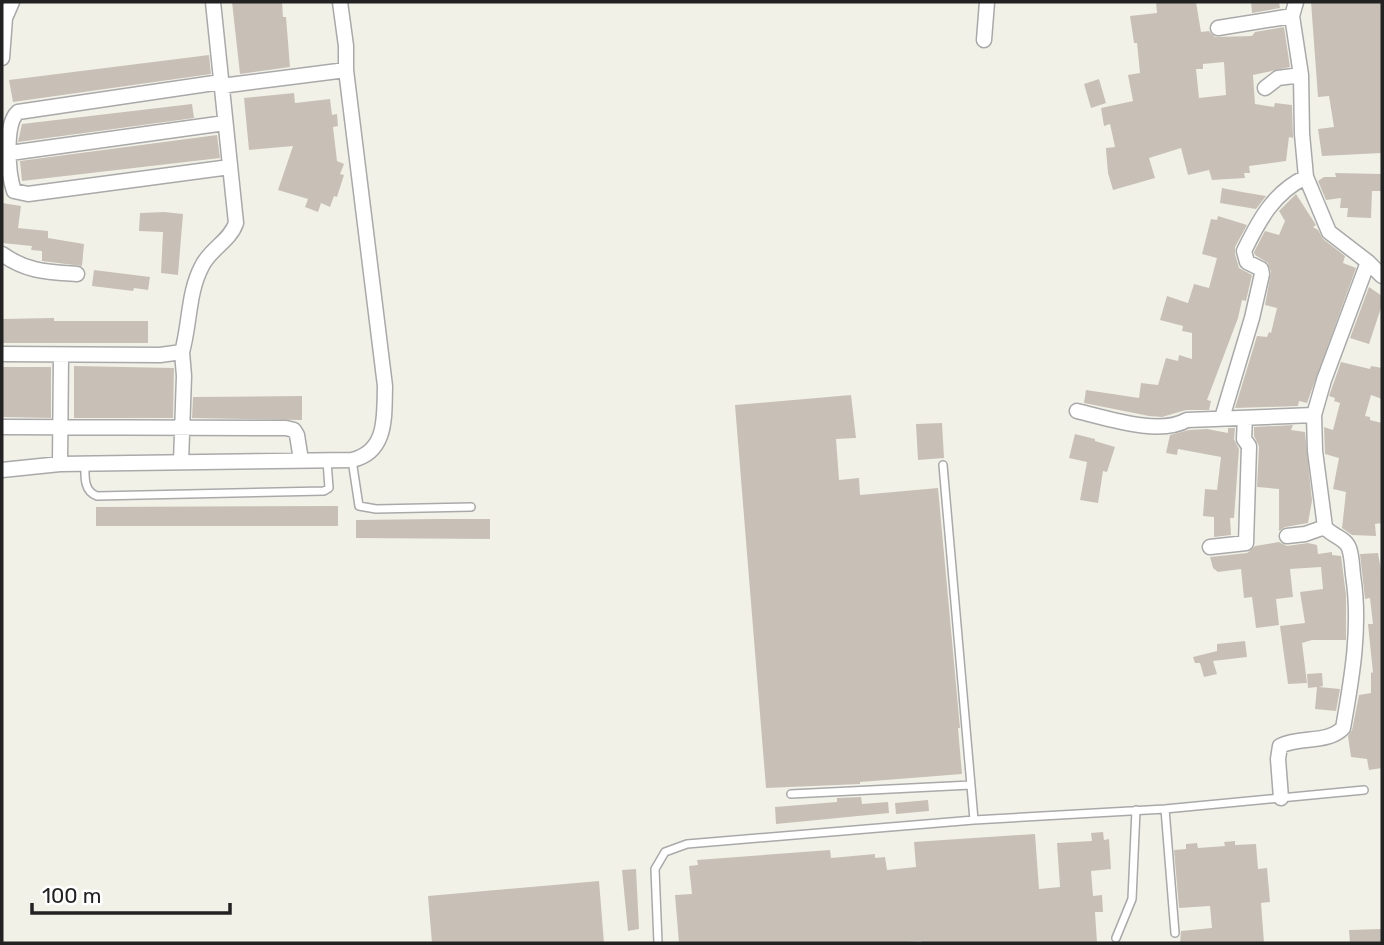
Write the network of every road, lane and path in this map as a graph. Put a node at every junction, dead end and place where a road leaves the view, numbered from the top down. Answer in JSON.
{"nodes":[{"id":1,"x":12,"y":2,"type":"edge"},
{"id":2,"x":213,"y":2,"type":"edge"},
{"id":3,"x":340,"y":2,"type":"edge"},
{"id":4,"x":986,"y":2,"type":"edge"},
{"id":5,"x":1294,"y":9,"type":"edge"},
{"id":6,"x":1218,"y":28,"type":"dead end"},
{"id":7,"x":984,"y":40,"type":"dead end"},
{"id":8,"x":2,"y":58,"type":"edge"},
{"id":9,"x":345,"y":70,"type":"junction"},
{"id":10,"x":1301,"y":75,"type":"junction"},
{"id":11,"x":221,"y":84,"type":"junction"},
{"id":12,"x":1265,"y":88,"type":"dead end"},
{"id":13,"x":225,"y":123,"type":"junction"},
{"id":14,"x":10,"y":153,"type":"junction"},
{"id":15,"x":230,"y":167,"type":"junction"},
{"id":16,"x":1306,"y":177,"type":"junction"},
{"id":17,"x":2,"y":254,"type":"edge"},
{"id":18,"x":1368,"y":262,"type":"junction"},
{"id":19,"x":77,"y":274,"type":"dead end"},
{"id":20,"x":1382,"y":276,"type":"edge"},
{"id":21,"x":182,"y":352,"type":"junction"},
{"id":22,"x":2,"y":354,"type":"edge"},
{"id":23,"x":61,"y":355,"type":"junction"},
{"id":24,"x":1077,"y":411,"type":"dead end"},
{"id":25,"x":1314,"y":415,"type":"junction"},
{"id":26,"x":1222,"y":418,"type":"junction"},
{"id":27,"x":1245,"y":418,"type":"junction"},
{"id":28,"x":2,"y":427,"type":"edge"},
{"id":29,"x":183,"y":427,"type":"junction"},
{"id":30,"x":61,"y":428,"type":"junction"},
{"id":31,"x":301,"y":460,"type":"junction"},
{"id":32,"x":352,"y":460,"type":"junction"},
{"id":33,"x":327,"y":461,"type":"junction"},
{"id":34,"x":181,"y":462,"type":"junction"},
{"id":35,"x":85,"y":463,"type":"junction"},
{"id":36,"x":60,"y":464,"type":"junction"},
{"id":37,"x":943,"y":466,"type":"dead end"},
{"id":38,"x":2,"y":470,"type":"edge"},
{"id":39,"x":471,"y":507,"type":"dead end"},
{"id":40,"x":1325,"y":527,"type":"junction"},
{"id":41,"x":1287,"y":536,"type":"dead end"},
{"id":42,"x":1210,"y":547,"type":"dead end"},
{"id":43,"x":971,"y":785,"type":"junction"},
{"id":44,"x":1364,"y":790,"type":"dead end"},
{"id":45,"x":791,"y":794,"type":"dead end"},
{"id":46,"x":1280,"y":798,"type":"junction"},
{"id":47,"x":1166,"y":809,"type":"junction"},
{"id":48,"x":1136,"y":810,"type":"junction"},
{"id":49,"x":974,"y":820,"type":"junction"},
{"id":50,"x":1175,"y":933,"type":"dead end"},
{"id":51,"x":1116,"y":938,"type":"dead end"},
{"id":52,"x":658,"y":943,"type":"edge"}],
"edges":[{"from":1,"to":8,"type":"street"},
{"from":2,"to":11,"type":"street"},
{"from":3,"to":9,"type":"street"},
{"from":4,"to":7,"type":"street"},
{"from":5,"to":6,"type":"street"},
{"from":5,"to":10,"type":"street"},
{"from":9,"to":11,"type":"street"},
{"from":9,"to":32,"type":"street"},
{"from":10,"to":12,"type":"street"},
{"from":10,"to":16,"type":"street"},
{"from":11,"to":13,"type":"street"},
{"from":11,"to":14,"type":"street"},
{"from":13,"to":14,"type":"street"},
{"from":13,"to":15,"type":"street"},
{"from":14,"to":15,"type":"street"},
{"from":15,"to":21,"type":"street"},
{"from":16,"to":18,"type":"street"},
{"from":16,"to":26,"type":"street"},
{"from":17,"to":19,"type":"street"},
{"from":18,"to":20,"type":"street"},
{"from":18,"to":25,"type":"street"},
{"from":21,"to":23,"type":"street"},
{"from":21,"to":29,"type":"street"},
{"from":22,"to":23,"type":"street"},
{"from":23,"to":30,"type":"street"},
{"from":24,"to":26,"type":"street"},
{"from":25,"to":27,"type":"street"},
{"from":25,"to":40,"type":"street"},
{"from":26,"to":27,"type":"street"},
{"from":27,"to":42,"type":"street"},
{"from":28,"to":30,"type":"street"},
{"from":29,"to":30,"type":"street"},
{"from":29,"to":31,"type":"street"},
{"from":29,"to":34,"type":"street"},
{"from":30,"to":36,"type":"street"},
{"from":31,"to":33,"type":"street"},
{"from":31,"to":34,"type":"street"},
{"from":32,"to":33,"type":"street"},
{"from":32,"to":39,"type":"lane"},
{"from":33,"to":35,"type":"lane"},
{"from":34,"to":35,"type":"street"},
{"from":35,"to":36,"type":"street"},
{"from":36,"to":38,"type":"street"},
{"from":37,"to":43,"type":"lane"},
{"from":40,"to":41,"type":"street"},
{"from":40,"to":46,"type":"street"},
{"from":43,"to":45,"type":"lane"},
{"from":43,"to":49,"type":"lane"},
{"from":44,"to":46,"type":"lane"},
{"from":46,"to":47,"type":"lane"},
{"from":47,"to":48,"type":"lane"},
{"from":47,"to":50,"type":"lane"},
{"from":48,"to":49,"type":"lane"},
{"from":48,"to":51,"type":"lane"},
{"from":49,"to":52,"type":"lane"}]}
